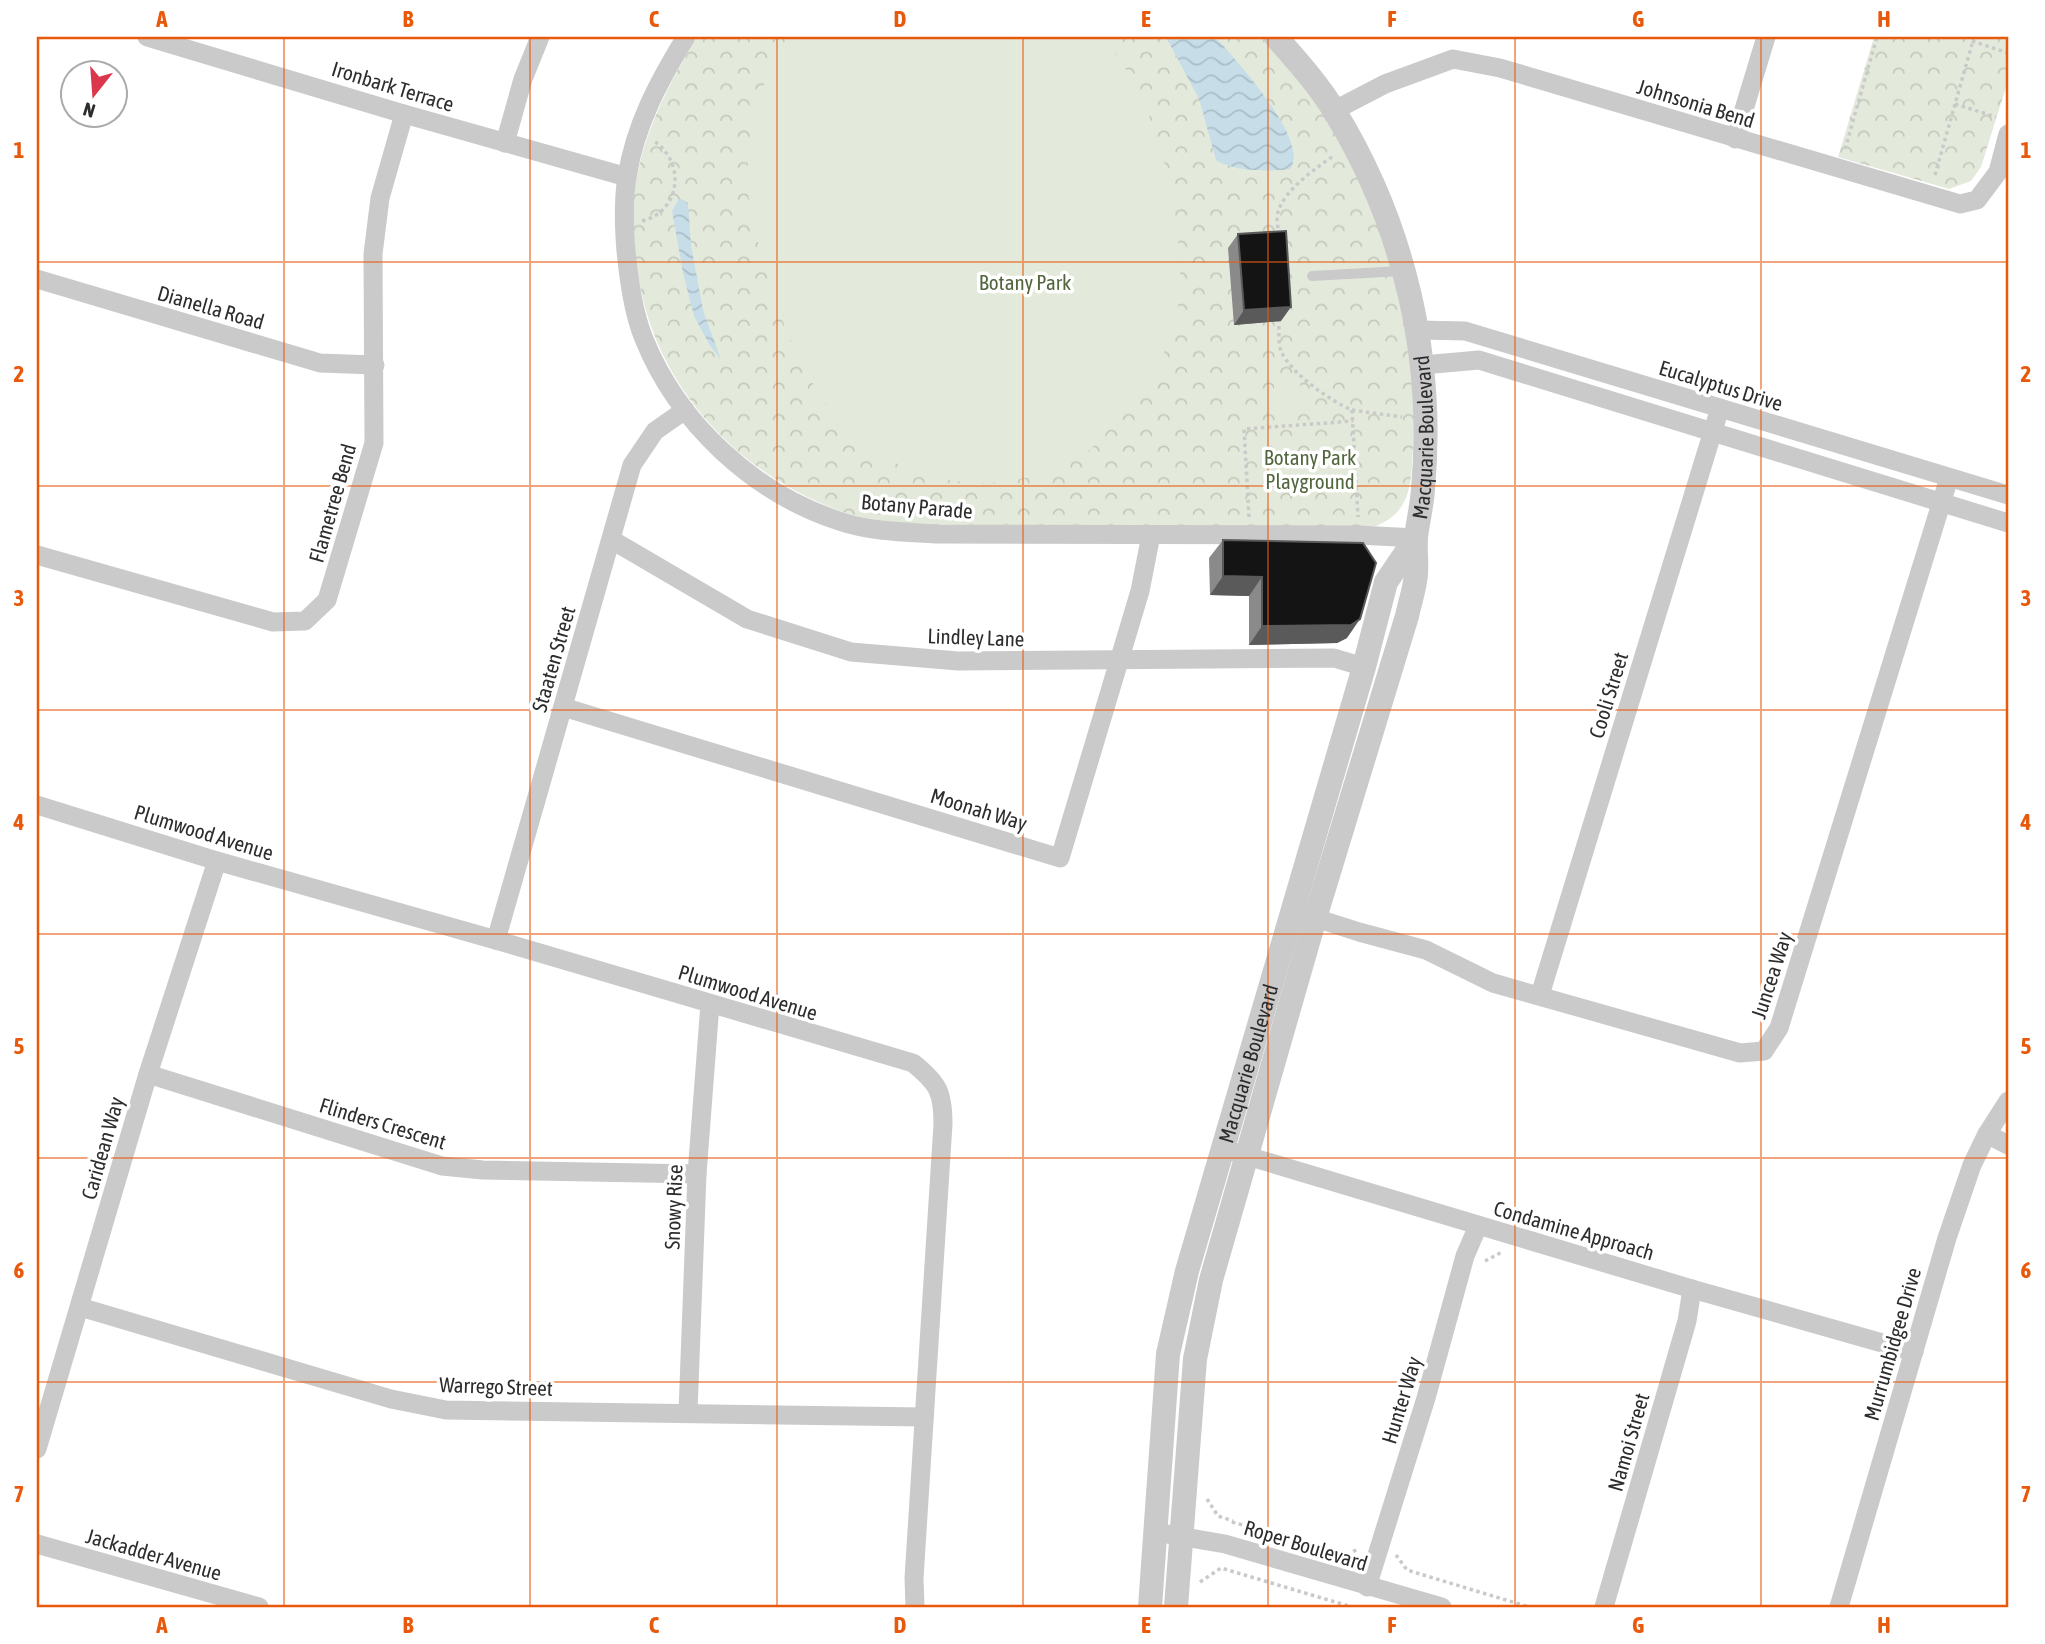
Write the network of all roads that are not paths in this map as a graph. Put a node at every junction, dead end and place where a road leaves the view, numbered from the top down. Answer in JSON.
{"nodes":[{"id":1,"x":147,"y":37,"type":"edge"},
{"id":2,"x":540,"y":37,"type":"edge"},
{"id":3,"x":686,"y":37,"type":"edge"},
{"id":4,"x":1276,"y":37,"type":"edge"},
{"id":5,"x":1766,"y":37,"type":"edge"},
{"id":6,"x":1335,"y":110,"type":"junction"},
{"id":7,"x":404,"y":114,"type":"junction"},
{"id":8,"x":2003,"y":126,"type":"edge"},
{"id":9,"x":1735,"y":139,"type":"junction"},
{"id":10,"x":505,"y":143,"type":"junction"},
{"id":11,"x":627,"y":177,"type":"junction"},
{"id":12,"x":1405,"y":271,"type":"junction"},
{"id":13,"x":1312,"y":276,"type":"dead end"},
{"id":14,"x":37,"y":279,"type":"edge"},
{"id":15,"x":1419,"y":330,"type":"junction"},
{"id":16,"x":375,"y":365,"type":"junction"},
{"id":17,"x":1423,"y":365,"type":"junction"},
{"id":18,"x":1720,"y":408,"type":"junction"},
{"id":19,"x":685,"y":410,"type":"junction"},
{"id":20,"x":1712,"y":433,"type":"junction"},
{"id":21,"x":1949,"y":478,"type":"junction"},
{"id":22,"x":2008,"y":495,"type":"edge"},
{"id":23,"x":1941,"y":502,"type":"junction"},
{"id":24,"x":2008,"y":523,"type":"edge"},
{"id":25,"x":1151,"y":535,"type":"junction"},
{"id":26,"x":1416,"y":538,"type":"junction"},
{"id":27,"x":612,"y":540,"type":"junction"},
{"id":28,"x":38,"y":562,"type":"edge"},
{"id":29,"x":1118,"y":661,"type":"junction"},
{"id":30,"x":1364,"y":667,"type":"junction"},
{"id":31,"x":563,"y":707,"type":"junction"},
{"id":32,"x":37,"y":805,"type":"edge"},
{"id":33,"x":217,"y":861,"type":"junction"},
{"id":34,"x":1304,"y":914,"type":"junction"},
{"id":35,"x":496,"y":940,"type":"junction"},
{"id":36,"x":1540,"y":995,"type":"junction"},
{"id":37,"x":710,"y":1004,"type":"junction"},
{"id":38,"x":148,"y":1074,"type":"junction"},
{"id":39,"x":2008,"y":1101,"type":"edge"},
{"id":40,"x":1987,"y":1134,"type":"junction"},
{"id":41,"x":2008,"y":1145,"type":"edge"},
{"id":42,"x":1223,"y":1149,"type":"junction"},
{"id":43,"x":1248,"y":1156,"type":"junction"},
{"id":44,"x":696,"y":1174,"type":"junction"},
{"id":45,"x":1478,"y":1226,"type":"junction"},
{"id":46,"x":1692,"y":1289,"type":"junction"},
{"id":47,"x":80,"y":1307,"type":"junction"},
{"id":48,"x":1914,"y":1352,"type":"junction"},
{"id":49,"x":688,"y":1412,"type":"junction"},
{"id":50,"x":924,"y":1417,"type":"junction"},
{"id":51,"x":37,"y":1449,"type":"edge"},
{"id":52,"x":1155,"y":1532,"type":"junction"},
{"id":53,"x":1183,"y":1536,"type":"junction"},
{"id":54,"x":37,"y":1544,"type":"edge"},
{"id":55,"x":1367,"y":1587,"type":"junction"},
{"id":56,"x":260,"y":1607,"type":"edge"},
{"id":57,"x":915,"y":1607,"type":"edge"},
{"id":58,"x":1150,"y":1607,"type":"edge"},
{"id":59,"x":1176,"y":1607,"type":"edge"},
{"id":60,"x":1443,"y":1607,"type":"edge"},
{"id":61,"x":1604,"y":1607,"type":"edge"},
{"id":62,"x":1839,"y":1607,"type":"edge"}],
"edges":[{"from":1,"to":7,"type":"street","name":"Ironbark Terrace"},
{"from":2,"to":10,"type":"street"},
{"from":3,"to":11,"type":"street","name":"Botany Parade"},
{"from":4,"to":6,"type":"street","name":"Macquarie Boulevard"},
{"from":5,"to":9,"type":"street"},
{"from":6,"to":9,"type":"street","name":"Johnsonia Bend"},
{"from":6,"to":12,"type":"street","name":"Macquarie Boulevard"},
{"from":7,"to":10,"type":"street","name":"Ironbark Terrace"},
{"from":7,"to":16,"type":"street","name":"Flametree Bend"},
{"from":8,"to":9,"type":"street","name":"Johnsonia Bend"},
{"from":10,"to":11,"type":"street","name":"Ironbark Terrace"},
{"from":11,"to":19,"type":"street","name":"Botany Parade"},
{"from":12,"to":13,"type":"lane"},
{"from":12,"to":15,"type":"street","name":"Macquarie Boulevard"},
{"from":14,"to":16,"type":"street","name":"Dianella Road"},
{"from":15,"to":17,"type":"street","name":"Macquarie Boulevard"},
{"from":15,"to":18,"type":"street","name":"Eucalyptus Drive"},
{"from":16,"to":28,"type":"street","name":"Flametree Bend"},
{"from":17,"to":20,"type":"street"},
{"from":17,"to":26,"type":"street","name":"Macquarie Boulevard"},
{"from":18,"to":20,"type":"street","name":"Cooli Street"},
{"from":18,"to":21,"type":"street","name":"Eucalyptus Drive"},
{"from":19,"to":25,"type":"street","name":"Botany Parade"},
{"from":19,"to":27,"type":"street","name":"Staaten Street"},
{"from":20,"to":23,"type":"street"},
{"from":20,"to":36,"type":"street","name":"Cooli Street"},
{"from":21,"to":22,"type":"street","name":"Eucalyptus Drive"},
{"from":21,"to":23,"type":"street","name":"Juncea Way"},
{"from":23,"to":24,"type":"street"},
{"from":23,"to":36,"type":"street","name":"Juncea Way"},
{"from":25,"to":26,"type":"street","name":"Botany Parade"},
{"from":25,"to":29,"type":"street","name":"Moonah Way"},
{"from":26,"to":30,"type":"street","name":"Macquarie Boulevard"},
{"from":26,"to":34,"type":"street","name":"Macquarie Boulevard"},
{"from":27,"to":29,"type":"street","name":"Lindley Lane"},
{"from":27,"to":31,"type":"street","name":"Staaten Street"},
{"from":29,"to":30,"type":"street","name":"Lindley Lane"},
{"from":29,"to":31,"type":"street","name":"Moonah Way"},
{"from":30,"to":34,"type":"street","name":"Macquarie Boulevard"},
{"from":31,"to":35,"type":"street","name":"Staaten Street"},
{"from":32,"to":33,"type":"street","name":"Plumwood Avenue"},
{"from":33,"to":35,"type":"street","name":"Plumwood Avenue"},
{"from":33,"to":38,"type":"street","name":"Caridean Way"},
{"from":34,"to":36,"type":"street","name":"Juncea Way"},
{"from":34,"to":42,"type":"street","name":"Macquarie Boulevard"},
{"from":34,"to":43,"type":"street","name":"Macquarie Boulevard"},
{"from":35,"to":37,"type":"street","name":"Plumwood Avenue"},
{"from":37,"to":44,"type":"street","name":"Snowy Rise"},
{"from":37,"to":50,"type":"street","name":"Plumwood Avenue"},
{"from":38,"to":44,"type":"street","name":"Flinders Crescent"},
{"from":38,"to":47,"type":"street","name":"Caridean Way"},
{"from":39,"to":40,"type":"street","name":"Murrumbidgee Drive"},
{"from":40,"to":41,"type":"street"},
{"from":40,"to":48,"type":"street","name":"Murrumbidgee Drive"},
{"from":42,"to":43,"type":"street","name":"Condamine Approach"},
{"from":42,"to":52,"type":"street","name":"Macquarie Boulevard"},
{"from":43,"to":45,"type":"street","name":"Condamine Approach"},
{"from":43,"to":53,"type":"street","name":"Macquarie Boulevard"},
{"from":44,"to":49,"type":"street","name":"Snowy Rise"},
{"from":45,"to":46,"type":"street","name":"Condamine Approach"},
{"from":45,"to":55,"type":"street","name":"Hunter Way"},
{"from":46,"to":48,"type":"street","name":"Condamine Approach"},
{"from":46,"to":61,"type":"street","name":"Namoi Street"},
{"from":47,"to":49,"type":"street","name":"Warrego Street"},
{"from":47,"to":51,"type":"street","name":"Caridean Way"},
{"from":48,"to":62,"type":"street","name":"Murrumbidgee Drive"},
{"from":49,"to":50,"type":"street","name":"Warrego Street"},
{"from":50,"to":57,"type":"street","name":"Plumwood Avenue"},
{"from":52,"to":53,"type":"street","name":"Roper Boulevard"},
{"from":52,"to":58,"type":"street","name":"Macquarie Boulevard"},
{"from":53,"to":55,"type":"street","name":"Roper Boulevard"},
{"from":53,"to":59,"type":"street","name":"Macquarie Boulevard"},
{"from":54,"to":56,"type":"street","name":"Jackadder Avenue"},
{"from":55,"to":60,"type":"street","name":"Roper Boulevard"}]}
